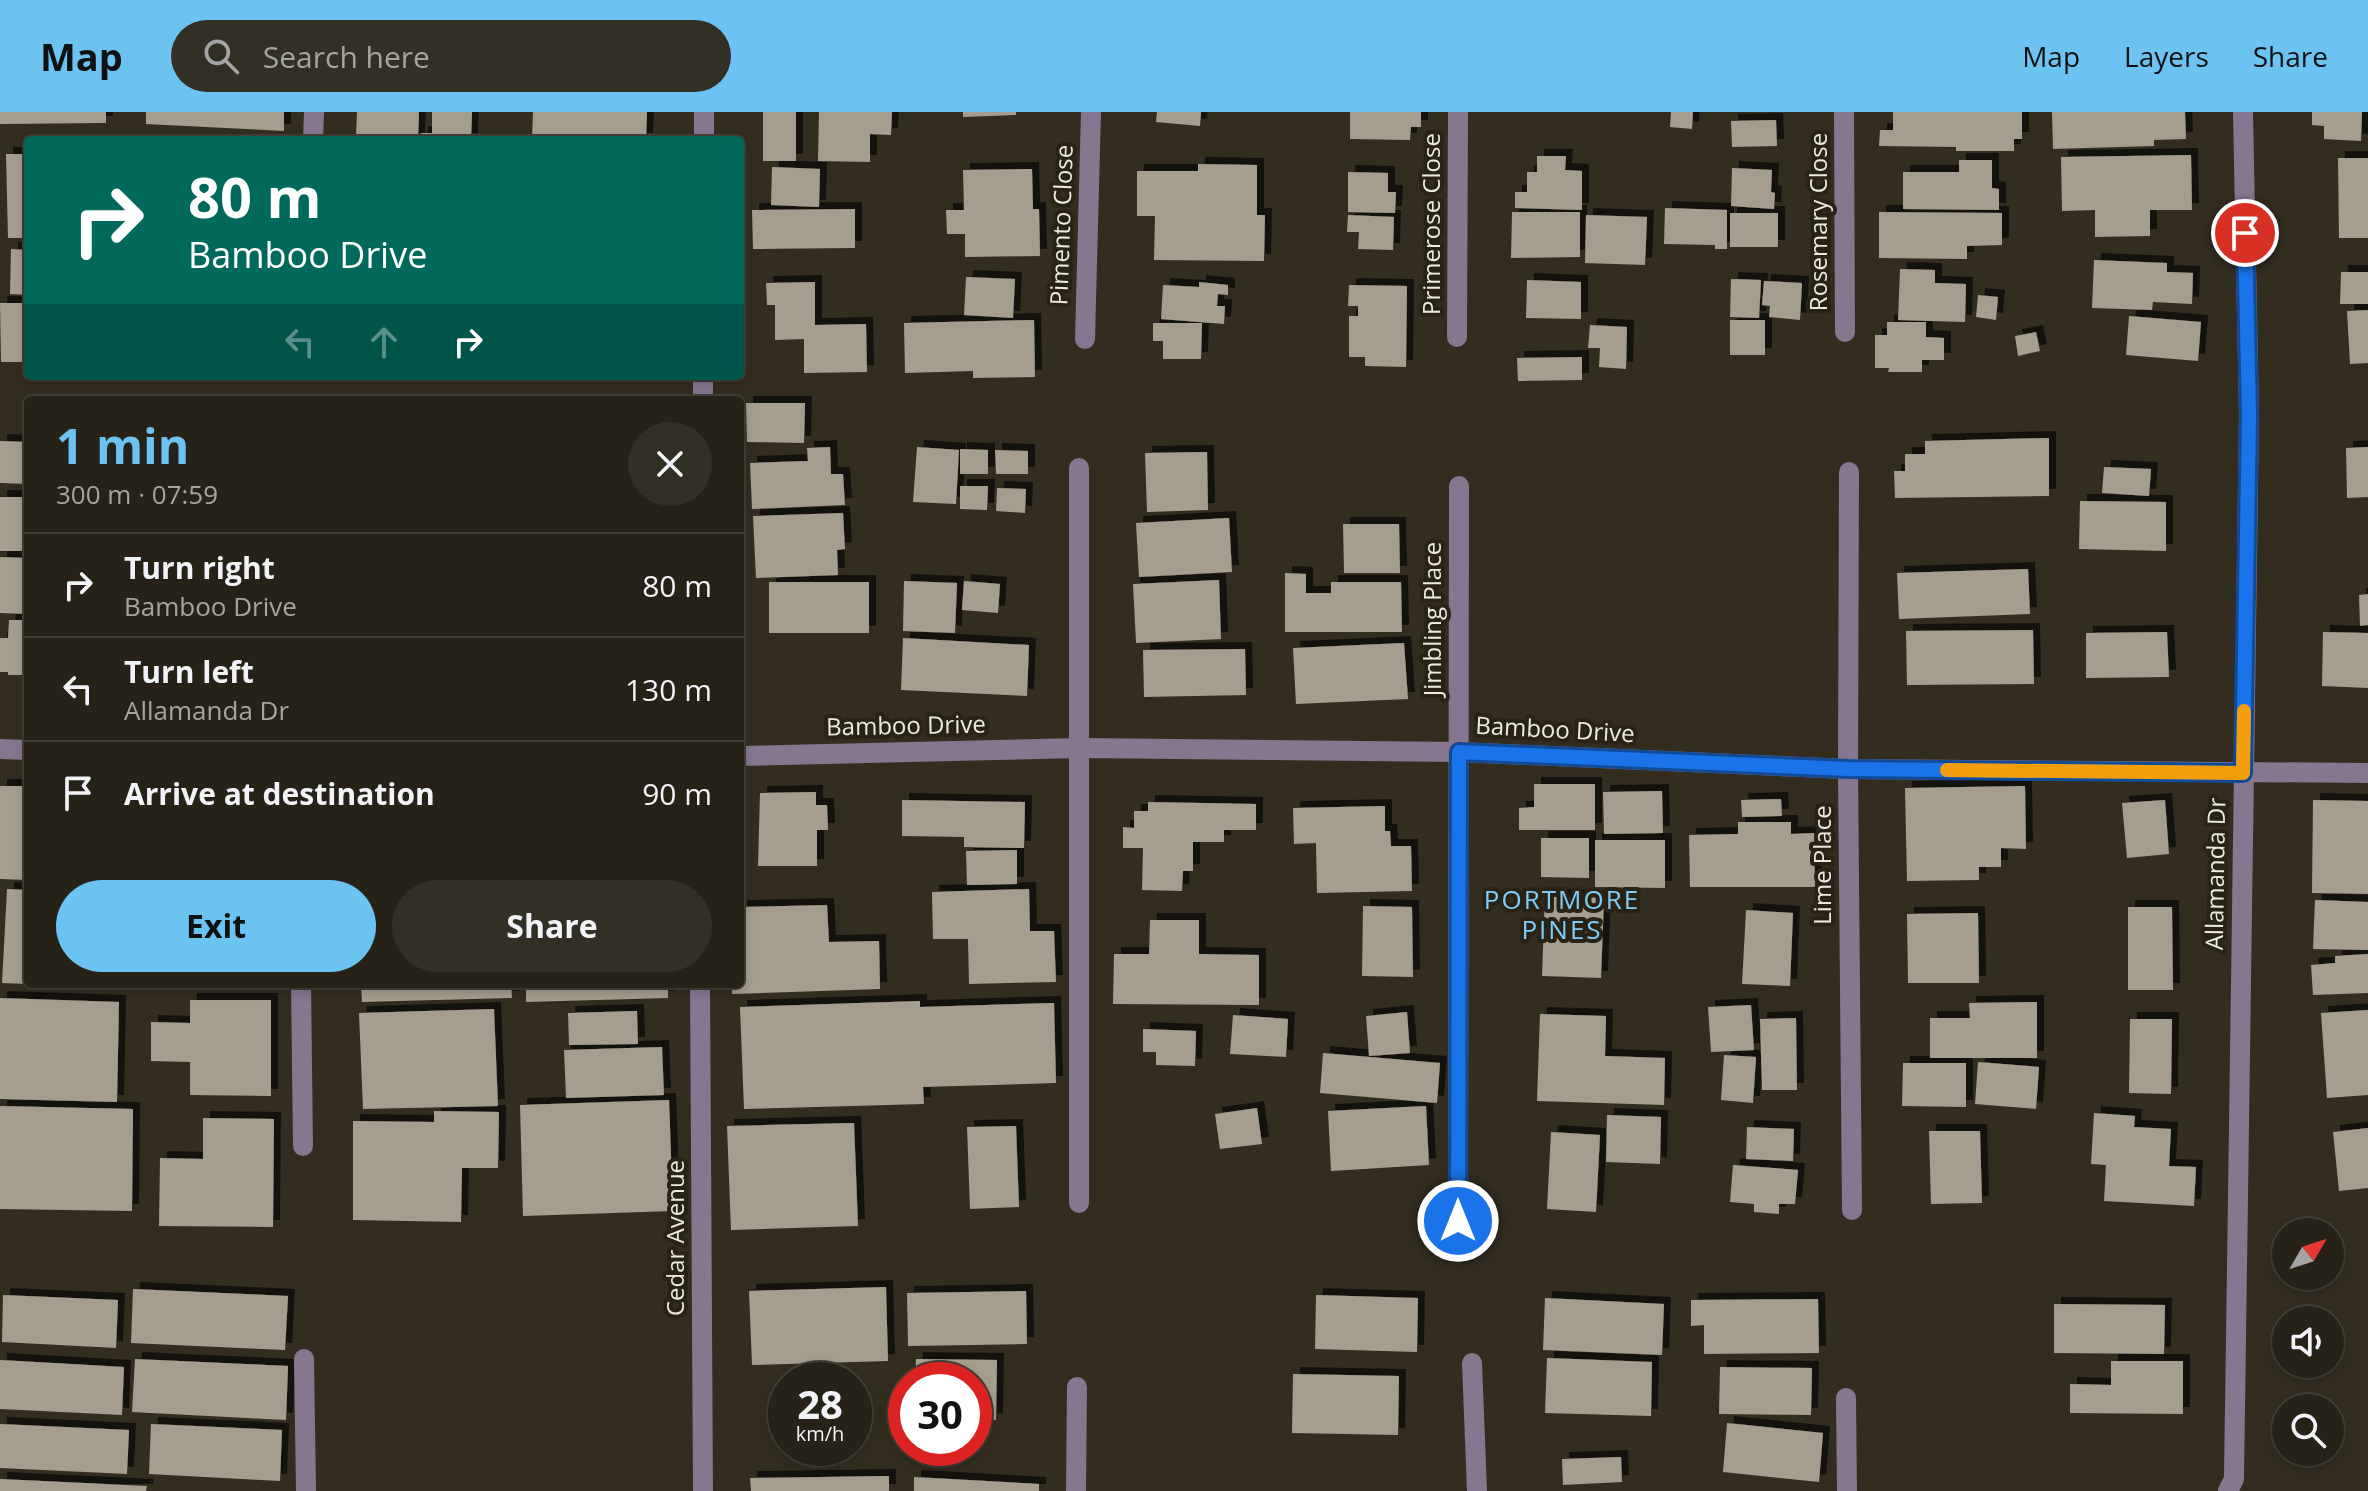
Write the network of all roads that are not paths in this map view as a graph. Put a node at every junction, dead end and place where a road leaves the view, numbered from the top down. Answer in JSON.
{"nodes":[{"id":1,"x":314,"y":112,"type":"edge"},
{"id":2,"x":704,"y":112,"type":"edge"},
{"id":3,"x":1091,"y":112,"type":"edge"},
{"id":4,"x":1458,"y":112,"type":"edge"},
{"id":5,"x":1844,"y":112,"type":"edge"},
{"id":6,"x":2243,"y":112,"type":"edge"},
{"id":7,"x":313,"y":136,"type":"edge"},
{"id":8,"x":704,"y":136,"type":"edge"},
{"id":9,"x":1845,"y":332,"type":"dead end"},
{"id":10,"x":1457,"y":337,"type":"dead end"},
{"id":11,"x":1085,"y":339,"type":"dead end"},
{"id":12,"x":1079,"y":468,"type":"dead end"},
{"id":13,"x":1849,"y":472,"type":"dead end"},
{"id":14,"x":1459,"y":486,"type":"dead end"},
{"id":15,"x":1080,"y":748,"type":"junction"},
{"id":16,"x":0,"y":749,"type":"edge"},
{"id":17,"x":24,"y":750,"type":"edge"},
{"id":18,"x":1459,"y":752,"type":"junction"},
{"id":19,"x":744,"y":756,"type":"edge"},
{"id":20,"x":1848,"y":769,"type":"junction"},
{"id":21,"x":2243,"y":773,"type":"junction"},
{"id":22,"x":2368,"y":773,"type":"edge"},
{"id":23,"x":301,"y":988,"type":"edge"},
{"id":24,"x":700,"y":988,"type":"edge"},
{"id":25,"x":303,"y":1146,"type":"dead end"},
{"id":26,"x":1079,"y":1203,"type":"dead end"},
{"id":27,"x":1852,"y":1210,"type":"dead end"},
{"id":28,"x":1458,"y":1221,"type":"dead end"},
{"id":29,"x":304,"y":1359,"type":"dead end"},
{"id":30,"x":1472,"y":1363,"type":"dead end"},
{"id":31,"x":1077,"y":1387,"type":"dead end"},
{"id":32,"x":1846,"y":1398,"type":"dead end"},
{"id":33,"x":306,"y":1491,"type":"edge"},
{"id":34,"x":703,"y":1491,"type":"edge"},
{"id":35,"x":1076,"y":1491,"type":"edge"},
{"id":36,"x":1477,"y":1491,"type":"edge"},
{"id":37,"x":1847,"y":1491,"type":"edge"},
{"id":38,"x":2228,"y":1491,"type":"edge"}],
"edges":[{"from":1,"to":7,"type":"street"},
{"from":2,"to":8,"type":"street"},
{"from":3,"to":11,"type":"street","name":"Pimento Close"},
{"from":4,"to":10,"type":"street","name":"Primerose Close"},
{"from":5,"to":9,"type":"street","name":"Rosemary Close"},
{"from":6,"to":21,"type":"street","name":"Allamanda Dr"},
{"from":12,"to":15,"type":"street"},
{"from":13,"to":20,"type":"street","name":"Lime Place"},
{"from":14,"to":18,"type":"street","name":"Jimbling Place"},
{"from":15,"to":18,"type":"street","name":"Bamboo Drive"},
{"from":15,"to":19,"type":"street","name":"Bamboo Drive"},
{"from":15,"to":26,"type":"street"},
{"from":16,"to":17,"type":"street"},
{"from":18,"to":20,"type":"street","name":"Bamboo Drive"},
{"from":18,"to":28,"type":"street","name":"Jimbling Place"},
{"from":20,"to":21,"type":"street","name":"Bamboo Drive"},
{"from":20,"to":27,"type":"street","name":"Lime Place"},
{"from":21,"to":22,"type":"street","name":"Bamboo Drive"},
{"from":21,"to":38,"type":"street","name":"Allamanda Dr"},
{"from":23,"to":25,"type":"street"},
{"from":24,"to":34,"type":"street","name":"Cedar Avenue"},
{"from":29,"to":33,"type":"street"},
{"from":30,"to":36,"type":"street"},
{"from":31,"to":35,"type":"street"},
{"from":32,"to":37,"type":"street"}]}
